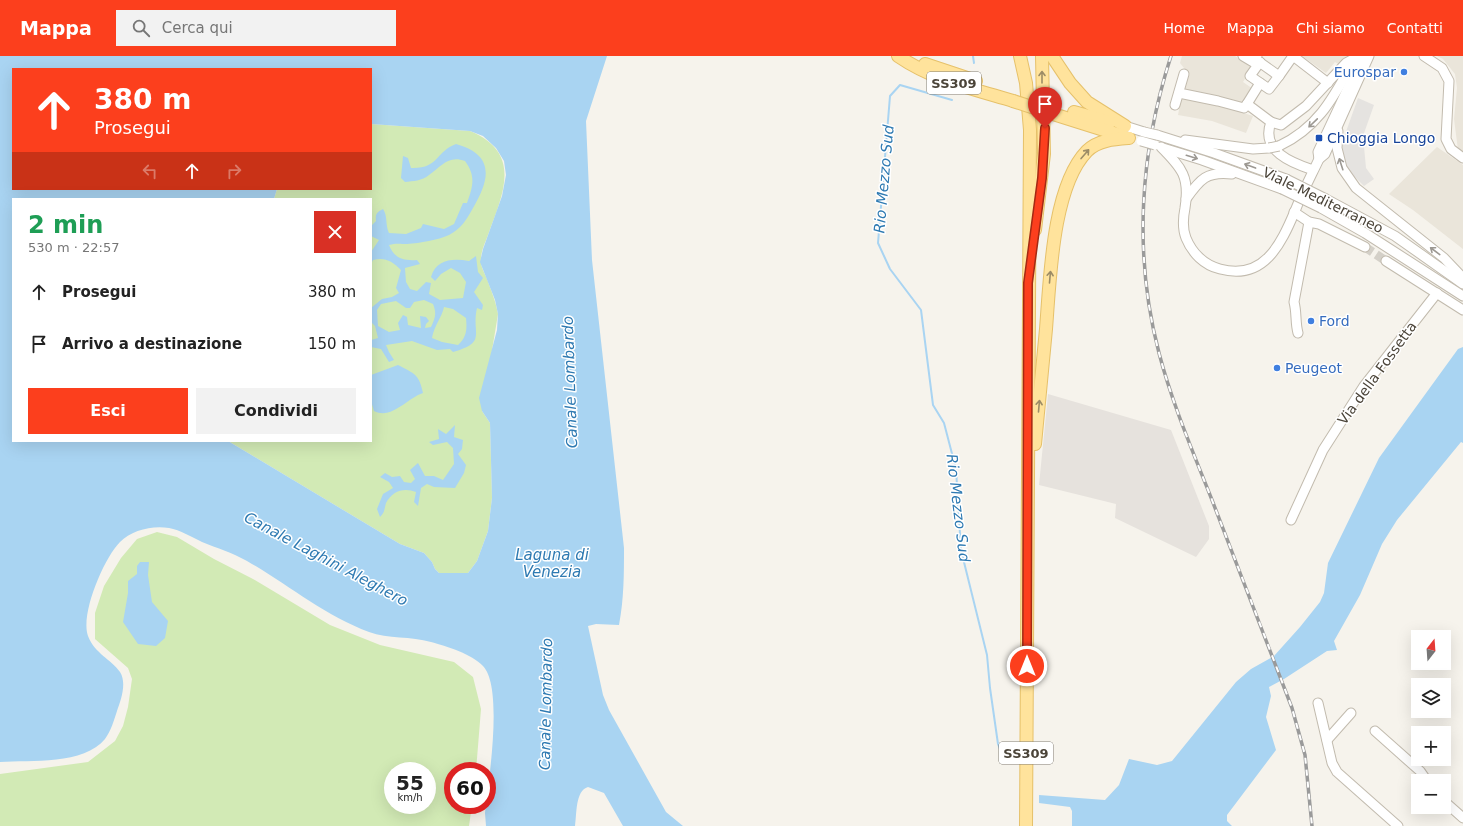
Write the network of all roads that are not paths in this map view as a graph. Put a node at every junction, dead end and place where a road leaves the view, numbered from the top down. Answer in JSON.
{"nodes":[{"id":1,"x":898,"y":56,"type":"edge"},
{"id":2,"x":911,"y":56,"type":"edge"},
{"id":3,"x":1020,"y":56,"type":"edge"},
{"id":4,"x":1042,"y":56,"type":"edge"},
{"id":5,"x":1052,"y":56,"type":"edge"},
{"id":6,"x":1243,"y":56,"type":"edge"},
{"id":7,"x":1293,"y":56,"type":"edge"},
{"id":8,"x":1359,"y":56,"type":"edge"},
{"id":9,"x":1369,"y":56,"type":"edge"},
{"id":10,"x":1424,"y":56,"type":"edge"},
{"id":11,"x":1257,"y":59,"type":"edge"},
{"id":12,"x":1184,"y":74,"type":"dead end"},
{"id":13,"x":1279,"y":76,"type":"junction"},
{"id":14,"x":1260,"y":83,"type":"junction"},
{"id":15,"x":1328,"y":83,"type":"junction"},
{"id":16,"x":1179,"y":93,"type":"junction"},
{"id":17,"x":1014,"y":98,"type":"junction"},
{"id":18,"x":1247,"y":104,"type":"junction"},
{"id":19,"x":1175,"y":106,"type":"dead end"},
{"id":20,"x":1327,"y":107,"type":"junction"},
{"id":21,"x":1272,"y":122,"type":"junction"},
{"id":22,"x":1338,"y":123,"type":"junction"},
{"id":23,"x":1127,"y":132,"type":"junction"},
{"id":24,"x":1167,"y":138,"type":"junction"},
{"id":25,"x":1158,"y":146,"type":"junction"},
{"id":26,"x":1319,"y":158,"type":"junction"},
{"id":27,"x":1463,"y":158,"type":"edge"},
{"id":28,"x":1313,"y":170,"type":"junction"},
{"id":29,"x":1247,"y":176,"type":"junction"},
{"id":30,"x":1186,"y":199,"type":"junction"},
{"id":31,"x":1294,"y":212,"type":"junction"},
{"id":32,"x":1310,"y":222,"type":"junction"},
{"id":33,"x":1365,"y":247,"type":"tunnel mouth"},
{"id":34,"x":1386,"y":261,"type":"tunnel mouth"},
{"id":35,"x":1463,"y":278,"type":"edge"},
{"id":36,"x":1028,"y":283,"type":"junction"},
{"id":37,"x":1463,"y":284,"type":"edge"},
{"id":38,"x":1437,"y":293,"type":"junction"},
{"id":39,"x":1463,"y":296,"type":"edge"},
{"id":40,"x":1463,"y":310,"type":"edge"},
{"id":41,"x":1298,"y":333,"type":"dead end"},
{"id":42,"x":1028,"y":501,"type":"junction"},
{"id":43,"x":1291,"y":520,"type":"dead end"},
{"id":44,"x":1318,"y":703,"type":"dead end"},
{"id":45,"x":1351,"y":713,"type":"dead end"},
{"id":46,"x":1375,"y":730,"type":"dead end"},
{"id":47,"x":1327,"y":740,"type":"junction"},
{"id":48,"x":1422,"y":774,"type":"edge"},
{"id":49,"x":1451,"y":807,"type":"edge"},
{"id":50,"x":1463,"y":818,"type":"edge"},
{"id":51,"x":1026,"y":826,"type":"edge"},
{"id":52,"x":1398,"y":826,"type":"edge"}],
"edges":[{"from":1,"to":17,"type":"main road","number":"SS309"},
{"from":2,"to":17,"type":"main road","number":"SS309"},
{"from":3,"to":36,"type":"main road","number":"SS309"},
{"from":36,"to":4,"type":"main road","one_way":true},
{"from":5,"to":23,"type":"main road"},
{"from":6,"to":11,"type":"street"},
{"from":7,"to":13,"type":"street"},
{"from":7,"to":15,"type":"street"},
{"from":8,"to":15,"type":"street"},
{"from":8,"to":20,"type":"street"},
{"from":8,"to":26,"type":"street"},
{"from":9,"to":22,"type":"street"},
{"from":10,"to":27,"type":"street"},
{"from":11,"to":13,"type":"street"},
{"from":11,"to":14,"type":"street"},
{"from":12,"to":16,"type":"street"},
{"from":13,"to":14,"type":"street"},
{"from":14,"to":18,"type":"street"},
{"from":15,"to":20,"type":"street"},
{"from":15,"to":21,"type":"street"},
{"from":16,"to":18,"type":"street"},
{"from":16,"to":19,"type":"street"},
{"from":17,"to":23,"type":"main road","number":"SS309"},
{"from":18,"to":21,"type":"street"},
{"from":20,"to":24,"type":"street","one_way":true,"bridge":true},
{"from":21,"to":28,"type":"street"},
{"from":22,"to":26,"type":"street"},
{"from":35,"to":22,"type":"street","one_way":true},
{"from":23,"to":24,"type":"street","name":"Viale Mediterraneo","bridge":true},
{"from":23,"to":25,"type":"street","name":"Viale Mediterraneo","bridge":true},
{"from":42,"to":23,"type":"main road","number":"SS309","one_way":true},
{"from":37,"to":24,"type":"street","name":"Viale Mediterraneo","one_way":true,"bridge":true},
{"from":25,"to":29,"type":"street","name":"Viale Mediterraneo","one_way":true},
{"from":25,"to":30,"type":"street"},
{"from":26,"to":28,"type":"street"},
{"from":28,"to":31,"type":"street"},
{"from":29,"to":30,"type":"street"},
{"from":29,"to":39,"type":"street","name":"Viale Mediterraneo","bridge":true},
{"from":30,"to":31,"type":"street"},
{"from":31,"to":32,"type":"street"},
{"from":32,"to":33,"type":"street"},
{"from":32,"to":41,"type":"street"},
{"from":34,"to":38,"type":"street"},
{"from":36,"to":42,"type":"main road","number":"SS309"},
{"from":38,"to":40,"type":"street"},
{"from":38,"to":43,"type":"street","name":"Via della Fossetta"},
{"from":42,"to":51,"type":"main road","number":"SS309"},
{"from":44,"to":47,"type":"street"},
{"from":45,"to":47,"type":"street"},
{"from":46,"to":48,"type":"street"},
{"from":47,"to":52,"type":"street"},
{"from":49,"to":50,"type":"street"}]}
